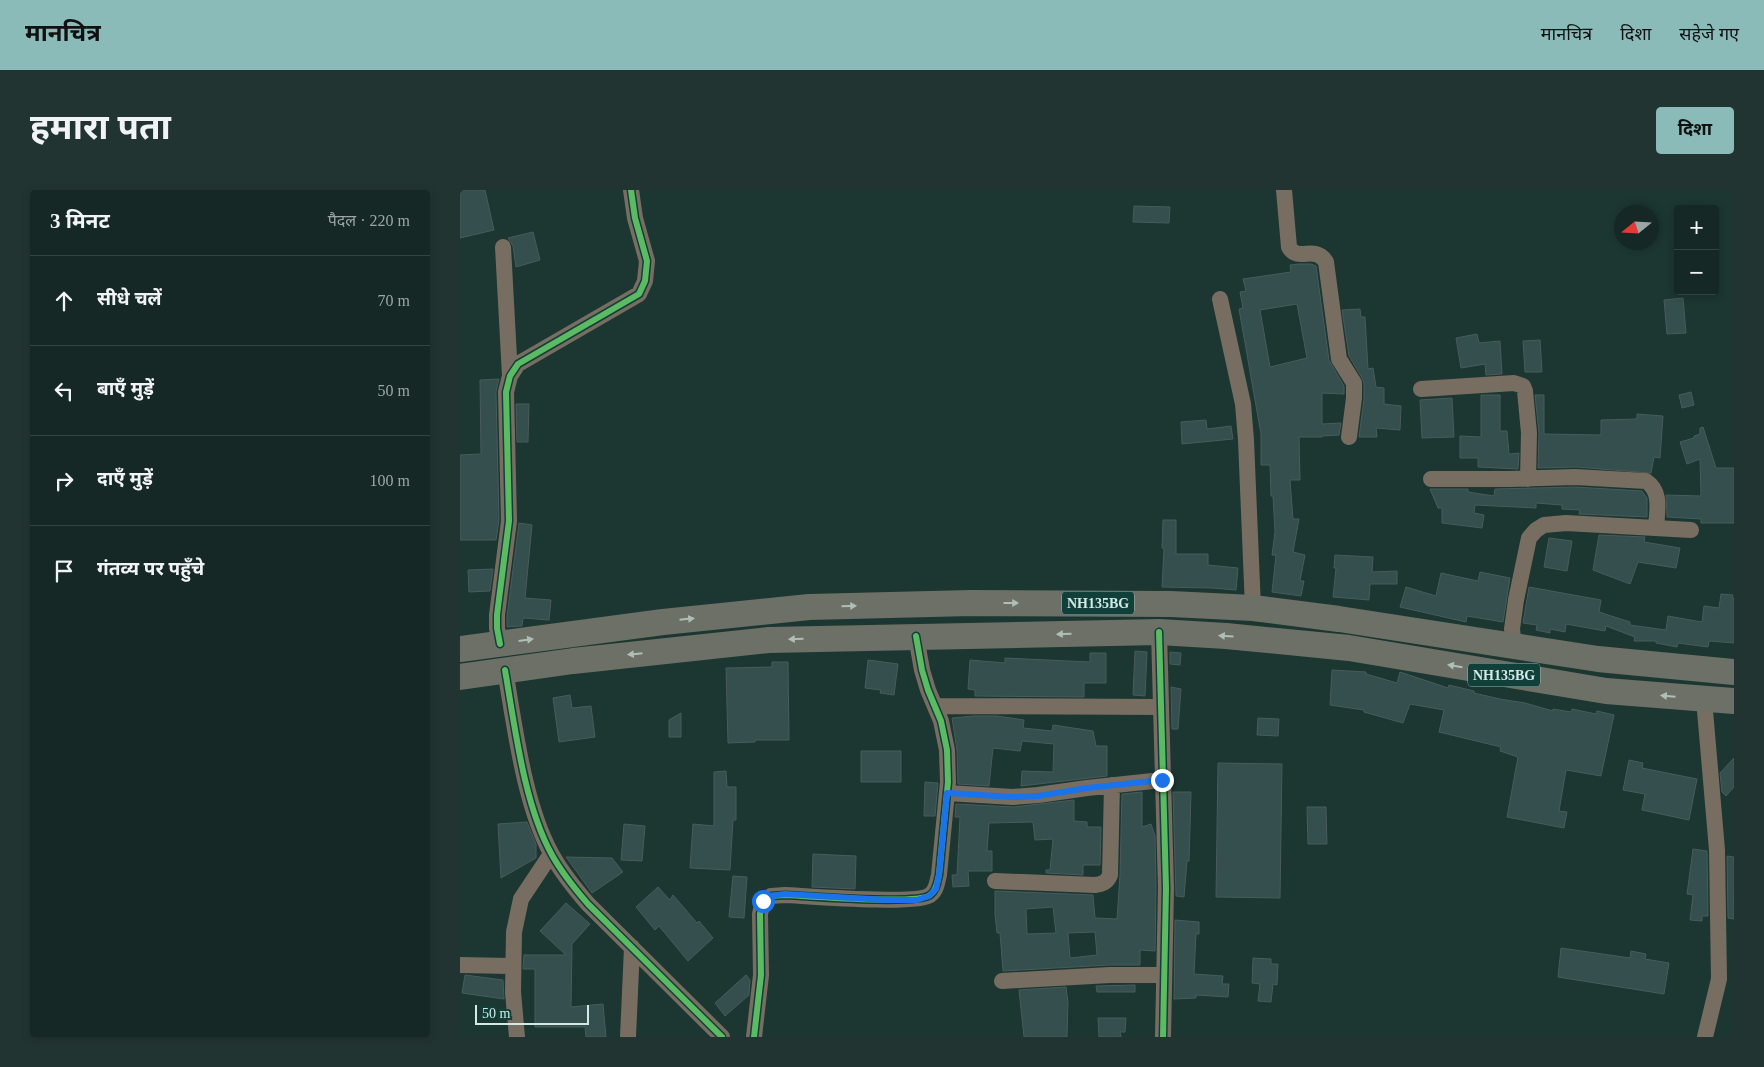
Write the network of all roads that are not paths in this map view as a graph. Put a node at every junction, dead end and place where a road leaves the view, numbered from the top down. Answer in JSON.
{"nodes":[{"id":1,"x":631,"y":190,"type":"edge"},
{"id":2,"x":1284,"y":190,"type":"edge"},
{"id":3,"x":503,"y":247,"type":"dead end"},
{"id":4,"x":1220,"y":299,"type":"dead end"},
{"id":5,"x":510,"y":376,"type":"junction"},
{"id":6,"x":1420,"y":389,"type":"dead end"},
{"id":7,"x":1349,"y":437,"type":"dead end"},
{"id":8,"x":1432,"y":479,"type":"dead end"},
{"id":9,"x":1528,"y":479,"type":"junction"},
{"id":10,"x":1656,"y":528,"type":"junction"},
{"id":11,"x":1691,"y":530,"type":"dead end"},
{"id":12,"x":1253,"y":608,"type":"junction"},
{"id":13,"x":1159,"y":632,"type":"junction"},
{"id":14,"x":916,"y":636,"type":"junction"},
{"id":15,"x":500,"y":644,"type":"junction"},
{"id":16,"x":1514,"y":646,"type":"junction"},
{"id":17,"x":460,"y":649,"type":"edge"},
{"id":18,"x":505,"y":670,"type":"junction"},
{"id":19,"x":1734,"y":672,"type":"edge"},
{"id":20,"x":460,"y":677,"type":"edge"},
{"id":21,"x":1704,"y":700,"type":"junction"},
{"id":22,"x":1734,"y":701,"type":"edge"},
{"id":23,"x":936,"y":706,"type":"junction"},
{"id":24,"x":1160,"y":707,"type":"junction"},
{"id":25,"x":1162,"y":780,"type":"junction"},
{"id":26,"x":1112,"y":785,"type":"junction"},
{"id":27,"x":947,"y":793,"type":"junction"},
{"id":28,"x":552,"y":854,"type":"junction"},
{"id":29,"x":995,"y":881,"type":"dead end"},
{"id":30,"x":632,"y":947,"type":"junction"},
{"id":31,"x":460,"y":965,"type":"edge"},
{"id":32,"x":513,"y":966,"type":"junction"},
{"id":33,"x":1164,"y":975,"type":"junction"},
{"id":34,"x":1002,"y":981,"type":"dead end"},
{"id":35,"x":517,"y":1037,"type":"edge"},
{"id":36,"x":628,"y":1037,"type":"edge"},
{"id":37,"x":722,"y":1037,"type":"edge"},
{"id":38,"x":754,"y":1037,"type":"edge"},
{"id":39,"x":1163,"y":1037,"type":"edge"},
{"id":40,"x":1704,"y":1037,"type":"edge"}],
"edges":[{"from":1,"to":5,"type":"street"},
{"from":2,"to":7,"type":"street"},
{"from":3,"to":5,"type":"street"},
{"from":4,"to":12,"type":"street"},
{"from":5,"to":15,"type":"street"},
{"from":6,"to":9,"type":"street"},
{"from":8,"to":9,"type":"street"},
{"from":9,"to":10,"type":"street"},
{"from":10,"to":11,"type":"street"},
{"from":10,"to":16,"type":"street"},
{"from":15,"to":12,"type":"highway","number":"NH135BG","one_way":true},
{"from":12,"to":16,"type":"highway","number":"NH135BG"},
{"from":13,"to":14,"type":"highway","number":"NH135BG","one_way":true},
{"from":21,"to":13,"type":"highway","number":"NH135BG","one_way":true},
{"from":13,"to":24,"type":"street"},
{"from":14,"to":18,"type":"highway","number":"NH135BG","one_way":true},
{"from":14,"to":23,"type":"street"},
{"from":15,"to":17,"type":"highway","number":"NH135BG"},
{"from":16,"to":19,"type":"highway","number":"NH135BG"},
{"from":18,"to":20,"type":"highway","number":"NH135BG"},
{"from":18,"to":28,"type":"street"},
{"from":21,"to":22,"type":"highway","number":"NH135BG"},
{"from":21,"to":40,"type":"street"},
{"from":23,"to":24,"type":"street"},
{"from":23,"to":27,"type":"street"},
{"from":24,"to":25,"type":"street"},
{"from":25,"to":26,"type":"street"},
{"from":25,"to":33,"type":"street"},
{"from":26,"to":27,"type":"street"},
{"from":26,"to":29,"type":"street"},
{"from":27,"to":38,"type":"street"},
{"from":28,"to":30,"type":"street"},
{"from":28,"to":32,"type":"street"},
{"from":30,"to":36,"type":"street"},
{"from":30,"to":37,"type":"street"},
{"from":31,"to":32,"type":"street"},
{"from":32,"to":35,"type":"street"},
{"from":33,"to":34,"type":"street"},
{"from":33,"to":39,"type":"street"}]}
